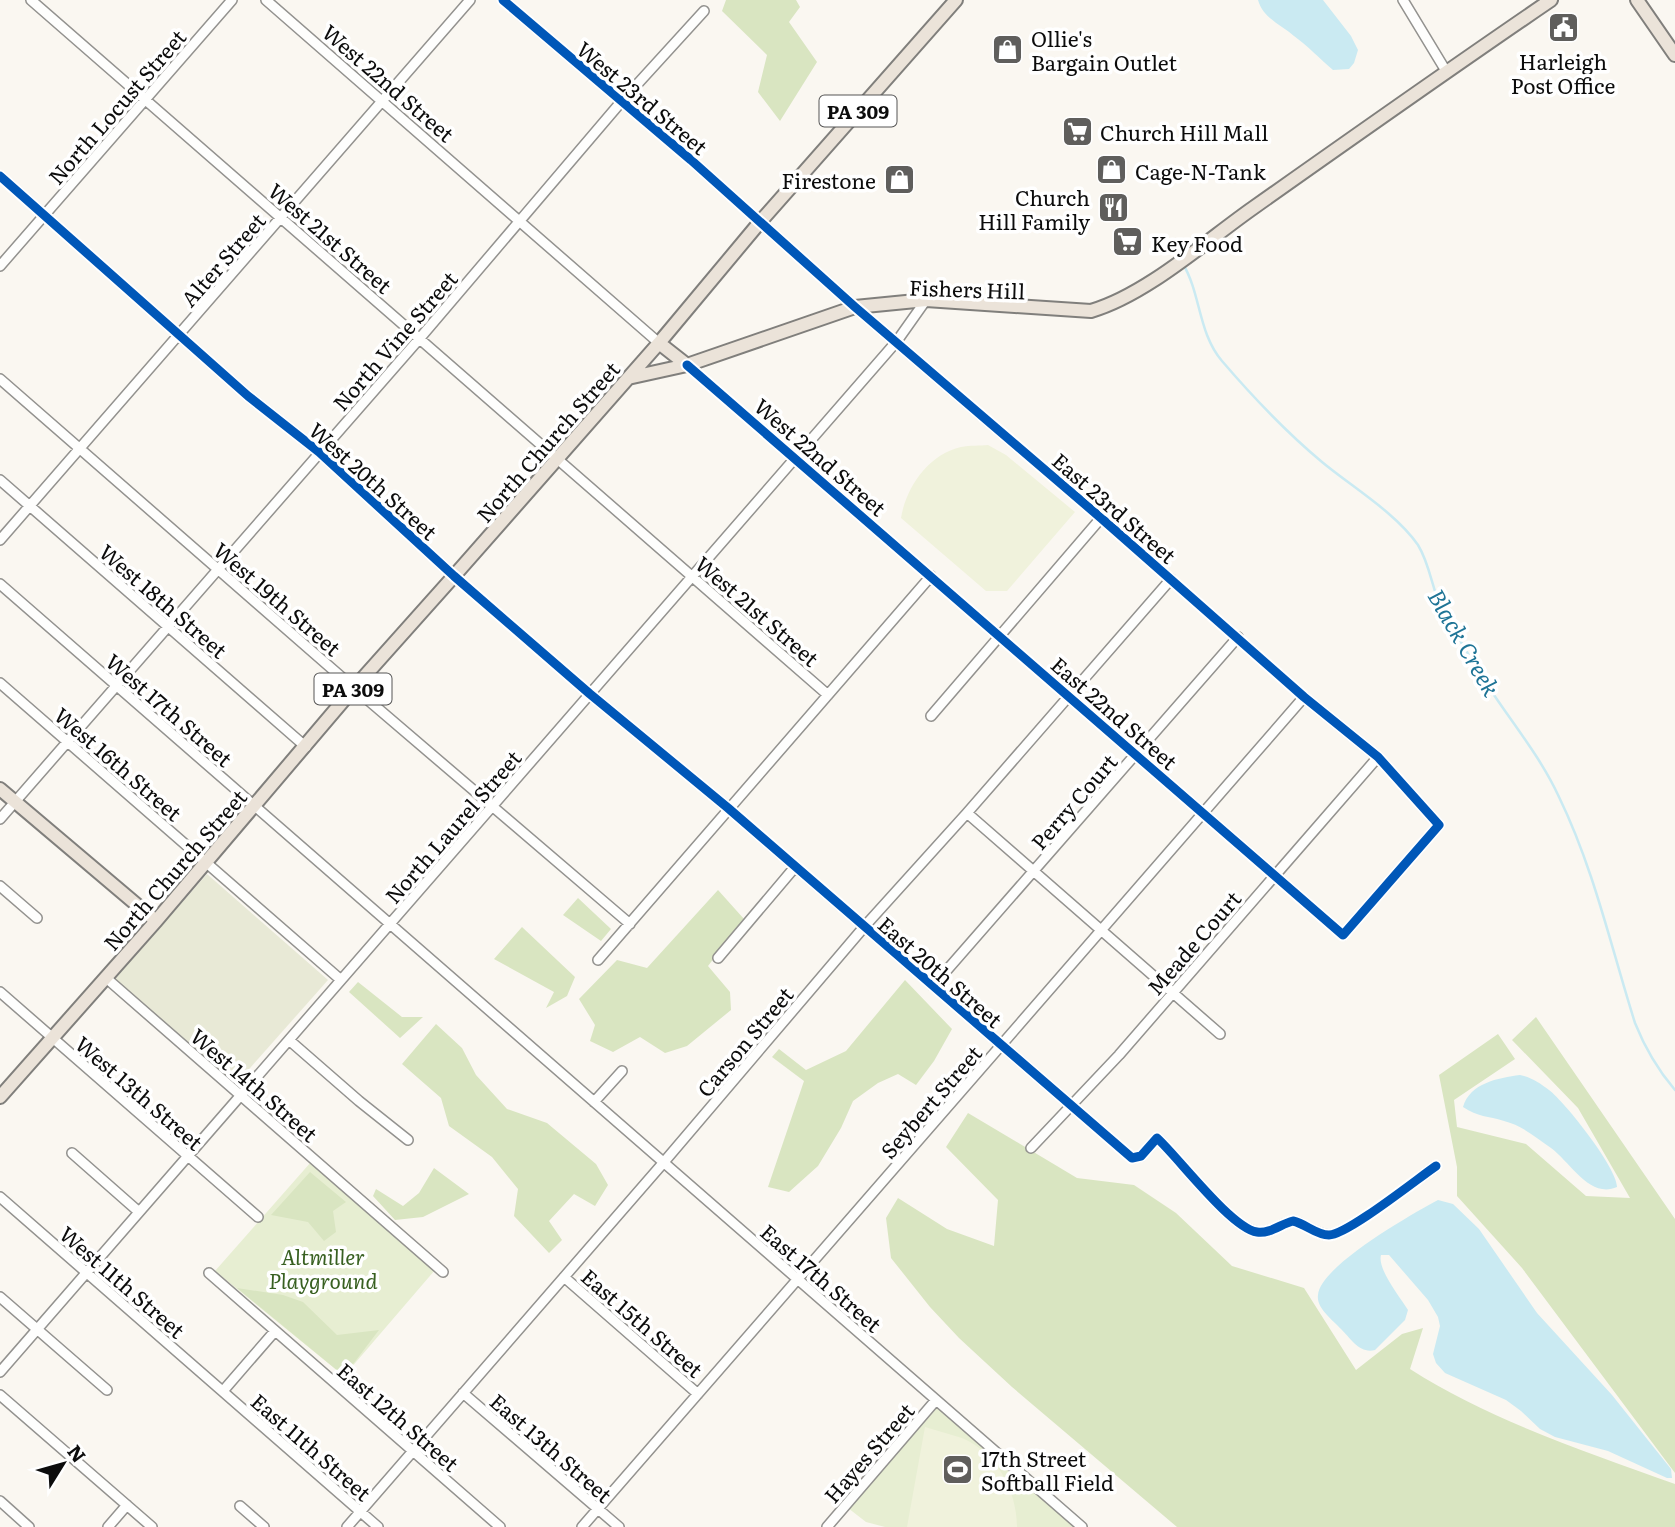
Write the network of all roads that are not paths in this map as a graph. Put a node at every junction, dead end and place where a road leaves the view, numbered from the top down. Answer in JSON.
{"nodes":[{"id":1,"x":31,"y":0,"type":"edge"},
{"id":2,"x":232,"y":0,"type":"edge"},
{"id":3,"x":266,"y":0,"type":"edge"},
{"id":4,"x":470,"y":0,"type":"edge"},
{"id":5,"x":503,"y":0,"type":"edge"},
{"id":6,"x":956,"y":0,"type":"edge"},
{"id":7,"x":1403,"y":0,"type":"edge"},
{"id":8,"x":1552,"y":0,"type":"edge"},
{"id":9,"x":1637,"y":0,"type":"edge"},
{"id":10,"x":704,"y":11,"type":"dead end"},
{"id":11,"x":1675,"y":55,"type":"edge"},
{"id":12,"x":1447,"y":71,"type":"junction"},
{"id":13,"x":145,"y":100,"type":"junction"},
{"id":14,"x":382,"y":101,"type":"junction"},
{"id":15,"x":621,"y":102,"type":"junction"},
{"id":16,"x":0,"y":176,"type":"edge"},
{"id":17,"x":44,"y":215,"type":"junction"},
{"id":18,"x":281,"y":217,"type":"junction"},
{"id":19,"x":520,"y":220,"type":"junction"},
{"id":20,"x":760,"y":222,"type":"junction"},
{"id":21,"x":0,"y":266,"type":"edge"},
{"id":22,"x":926,"y":300,"type":"junction"},
{"id":23,"x":855,"y":307,"type":"junction"},
{"id":24,"x":178,"y":335,"type":"junction"},
{"id":25,"x":420,"y":338,"type":"junction"},
{"id":26,"x":897,"y":341,"type":"junction"},
{"id":27,"x":659,"y":343,"type":"junction"},
{"id":28,"x":687,"y":365,"type":"junction"},
{"id":29,"x":0,"y":379,"type":"edge"},
{"id":30,"x":627,"y":379,"type":"junction"},
{"id":31,"x":80,"y":450,"type":"junction"},
{"id":32,"x":319,"y":452,"type":"junction"},
{"id":33,"x":796,"y":457,"type":"junction"},
{"id":34,"x":558,"y":458,"type":"junction"},
{"id":35,"x":0,"y":480,"type":"edge"},
{"id":36,"x":30,"y":506,"type":"junction"},
{"id":37,"x":1101,"y":518,"type":"junction"},
{"id":38,"x":0,"y":540,"type":"edge"},
{"id":39,"x":218,"y":570,"type":"junction"},
{"id":40,"x":454,"y":576,"type":"junction"},
{"id":41,"x":692,"y":576,"type":"junction"},
{"id":42,"x":932,"y":576,"type":"junction"},
{"id":43,"x":1171,"y":579,"type":"junction"},
{"id":44,"x":0,"y":584,"type":"edge"},
{"id":45,"x":169,"y":627,"type":"junction"},
{"id":46,"x":1001,"y":636,"type":"junction"},
{"id":47,"x":1238,"y":637,"type":"junction"},
{"id":48,"x":0,"y":683,"type":"edge"},
{"id":49,"x":117,"y":686,"type":"junction"},
{"id":50,"x":354,"y":688,"type":"junction"},
{"id":51,"x":590,"y":694,"type":"junction"},
{"id":52,"x":828,"y":695,"type":"junction"},
{"id":53,"x":1069,"y":696,"type":"junction"},
{"id":54,"x":1304,"y":697,"type":"junction"},
{"id":55,"x":931,"y":716,"type":"dead end"},
{"id":56,"x":68,"y":743,"type":"junction"},
{"id":57,"x":306,"y":747,"type":"junction"},
{"id":58,"x":1136,"y":754,"type":"junction"},
{"id":59,"x":1378,"y":757,"type":"junction"},
{"id":60,"x":0,"y":789,"type":"edge"},
{"id":61,"x":14,"y":801,"type":"junction"},
{"id":62,"x":254,"y":806,"type":"junction"},
{"id":63,"x":492,"y":807,"type":"junction"},
{"id":64,"x":728,"y":808,"type":"junction"},
{"id":65,"x":967,"y":813,"type":"junction"},
{"id":66,"x":1203,"y":813,"type":"junction"},
{"id":67,"x":0,"y":818,"type":"edge"},
{"id":68,"x":205,"y":862,"type":"junction"},
{"id":69,"x":795,"y":867,"type":"junction"},
{"id":70,"x":1034,"y":872,"type":"junction"},
{"id":71,"x":1275,"y":875,"type":"junction"},
{"id":72,"x":0,"y":886,"type":"edge"},
{"id":73,"x":37,"y":918,"type":"dead end"},
{"id":74,"x":156,"y":921,"type":"junction"},
{"id":75,"x":390,"y":924,"type":"junction"},
{"id":76,"x":630,"y":924,"type":"junction"},
{"id":77,"x":864,"y":927,"type":"junction"},
{"id":78,"x":1101,"y":930,"type":"junction"},
{"id":79,"x":718,"y":958,"type":"dead end"},
{"id":80,"x":598,"y":960,"type":"dead end"},
{"id":81,"x":105,"y":977,"type":"junction"},
{"id":82,"x":341,"y":980,"type":"junction"},
{"id":83,"x":933,"y":986,"type":"junction"},
{"id":84,"x":0,"y":992,"type":"edge"},
{"id":85,"x":1173,"y":993,"type":"junction"},
{"id":86,"x":1220,"y":1034,"type":"dead end"},
{"id":87,"x":52,"y":1037,"type":"junction"},
{"id":88,"x":289,"y":1040,"type":"junction"},
{"id":89,"x":1001,"y":1046,"type":"junction"},
{"id":90,"x":538,"y":1053,"type":"joint"},
{"id":91,"x":622,"y":1071,"type":"dead end"},
{"id":92,"x":241,"y":1095,"type":"junction"},
{"id":93,"x":0,"y":1097,"type":"edge"},
{"id":94,"x":594,"y":1102,"type":"junction"},
{"id":95,"x":1070,"y":1104,"type":"junction"},
{"id":96,"x":408,"y":1140,"type":"dead end"},
{"id":97,"x":1031,"y":1148,"type":"dead end"},
{"id":98,"x":72,"y":1153,"type":"dead end"},
{"id":99,"x":188,"y":1156,"type":"junction"},
{"id":100,"x":664,"y":1163,"type":"junction"},
{"id":101,"x":1436,"y":1166,"type":"dead end"},
{"id":102,"x":0,"y":1197,"type":"edge"},
{"id":103,"x":139,"y":1212,"type":"junction"},
{"id":104,"x":258,"y":1217,"type":"dead end"},
{"id":105,"x":443,"y":1272,"type":"dead end"},
{"id":106,"x":87,"y":1273,"type":"junction"},
{"id":107,"x":209,"y":1273,"type":"dead end"},
{"id":108,"x":564,"y":1277,"type":"junction"},
{"id":109,"x":798,"y":1279,"type":"junction"},
{"id":110,"x":0,"y":1297,"type":"edge"},
{"id":111,"x":37,"y":1329,"type":"junction"},
{"id":112,"x":275,"y":1331,"type":"junction"},
{"id":113,"x":0,"y":1372,"type":"edge"},
{"id":114,"x":107,"y":1391,"type":"dead end"},
{"id":115,"x":223,"y":1391,"type":"junction"},
{"id":116,"x":463,"y":1393,"type":"junction"},
{"id":117,"x":698,"y":1394,"type":"junction"},
{"id":118,"x":0,"y":1395,"type":"edge"},
{"id":119,"x":936,"y":1401,"type":"junction"},
{"id":120,"x":413,"y":1451,"type":"junction"},
{"id":121,"x":0,"y":1501,"type":"edge"},
{"id":122,"x":127,"y":1505,"type":"junction"},
{"id":123,"x":240,"y":1506,"type":"dead end"},
{"id":124,"x":597,"y":1510,"type":"junction"},
{"id":125,"x":360,"y":1511,"type":"junction"},
{"id":126,"x":29,"y":1527,"type":"edge"},
{"id":127,"x":108,"y":1527,"type":"edge"},
{"id":128,"x":152,"y":1527,"type":"edge"},
{"id":129,"x":264,"y":1527,"type":"edge"},
{"id":130,"x":347,"y":1527,"type":"edge"},
{"id":131,"x":378,"y":1527,"type":"edge"},
{"id":132,"x":500,"y":1527,"type":"edge"},
{"id":133,"x":582,"y":1527,"type":"edge"},
{"id":134,"x":619,"y":1527,"type":"edge"},
{"id":135,"x":827,"y":1527,"type":"edge"},
{"id":136,"x":1082,"y":1527,"type":"edge"}],
"edges":[{"from":1,"to":13,"type":"street","name":"West 21st Street"},
{"from":2,"to":13,"type":"street","name":"North Locust Street"},
{"from":3,"to":14,"type":"street","name":"West 22nd Street"},
{"from":4,"to":14,"type":"street","name":"Alter Street"},
{"from":5,"to":15,"type":"street","name":"West 23rd Street"},
{"from":6,"to":20,"type":"main road","name":"North Church Street","number":"PA 309"},
{"from":7,"to":12,"type":"street"},
{"from":8,"to":12,"type":"main road","name":"Fishers Hill"},
{"from":9,"to":11,"type":"main road"},
{"from":10,"to":15,"type":"street","name":"North Vine Street"},
{"from":12,"to":22,"type":"main road","name":"Fishers Hill"},
{"from":13,"to":17,"type":"street","name":"North Locust Street"},
{"from":13,"to":18,"type":"street","name":"West 21st Street"},
{"from":14,"to":18,"type":"street","name":"Alter Street"},
{"from":14,"to":19,"type":"street","name":"West 22nd Street"},
{"from":15,"to":19,"type":"street","name":"North Vine Street"},
{"from":15,"to":20,"type":"street","name":"West 23rd Street"},
{"from":16,"to":17,"type":"street","name":"West 20th Street"},
{"from":17,"to":21,"type":"street","name":"North Locust Street"},
{"from":17,"to":24,"type":"street","name":"West 20th Street"},
{"from":18,"to":24,"type":"street","name":"Alter Street"},
{"from":18,"to":25,"type":"street","name":"West 21st Street"},
{"from":19,"to":25,"type":"street","name":"North Vine Street"},
{"from":19,"to":27,"type":"street","name":"West 22nd Street"},
{"from":20,"to":23,"type":"street","name":"East 23rd Street"},
{"from":20,"to":27,"type":"main road","name":"North Church Street","number":"PA 309"},
{"from":22,"to":23,"type":"main road","name":"Fishers Hill"},
{"from":22,"to":26,"type":"street","name":"North Laurel Street"},
{"from":23,"to":26,"type":"street","name":"East 23rd Street"},
{"from":23,"to":28,"type":"main road","name":"Fishers Hill"},
{"from":24,"to":31,"type":"street","name":"Alter Street"},
{"from":24,"to":32,"type":"street","name":"West 20th Street"},
{"from":25,"to":32,"type":"street","name":"North Vine Street"},
{"from":25,"to":34,"type":"street","name":"West 21st Street"},
{"from":26,"to":33,"type":"street","name":"North Laurel Street"},
{"from":26,"to":37,"type":"street","name":"East 23rd Street"},
{"from":27,"to":28,"type":"main road","name":"West 22nd Street"},
{"from":27,"to":30,"type":"main road","name":"North Church Street","number":"PA 309"},
{"from":28,"to":30,"type":"main road","name":"Fishers Hill"},
{"from":28,"to":33,"type":"street","name":"West 22nd Street"},
{"from":29,"to":31,"type":"street","name":"West 19th Street"},
{"from":30,"to":34,"type":"main road","name":"North Church Street","number":"PA 309"},
{"from":31,"to":36,"type":"street","name":"Alter Street"},
{"from":31,"to":39,"type":"street","name":"West 19th Street"},
{"from":32,"to":39,"type":"street","name":"North Vine Street"},
{"from":32,"to":40,"type":"street","name":"West 20th Street"},
{"from":33,"to":41,"type":"street","name":"North Laurel Street"},
{"from":33,"to":42,"type":"street","name":"West 22nd Street"},
{"from":34,"to":40,"type":"main road","name":"North Church Street","number":"PA 309"},
{"from":34,"to":41,"type":"street","name":"West 21st Street"},
{"from":35,"to":36,"type":"street","name":"West 18th Street"},
{"from":36,"to":38,"type":"street","name":"Alter Street"},
{"from":36,"to":45,"type":"street","name":"West 18th Street"},
{"from":37,"to":43,"type":"street","name":"East 23rd Street"},
{"from":37,"to":46,"type":"street"},
{"from":39,"to":45,"type":"street","name":"North Vine Street"},
{"from":39,"to":50,"type":"street","name":"West 19th Street"},
{"from":40,"to":50,"type":"main road","name":"North Church Street","number":"PA 309"},
{"from":40,"to":51,"type":"street","name":"West 20th Street"},
{"from":41,"to":51,"type":"street","name":"North Laurel Street"},
{"from":41,"to":52,"type":"street","name":"West 21st Street"},
{"from":42,"to":46,"type":"street","name":"East 22nd Street"},
{"from":42,"to":52,"type":"street"},
{"from":43,"to":47,"type":"street","name":"East 23rd Street"},
{"from":43,"to":53,"type":"street","name":"Carson Street"},
{"from":44,"to":49,"type":"street","name":"West 17th Street"},
{"from":45,"to":49,"type":"street","name":"North Vine Street"},
{"from":45,"to":57,"type":"street","name":"West 18th Street"},
{"from":46,"to":53,"type":"street","name":"East 22nd Street"},
{"from":46,"to":55,"type":"street"},
{"from":47,"to":54,"type":"street","name":"East 23rd Street"},
{"from":47,"to":58,"type":"street","name":"Perry Court"},
{"from":48,"to":56,"type":"street","name":"West 16th Street"},
{"from":49,"to":56,"type":"street","name":"North Vine Street"},
{"from":49,"to":62,"type":"street","name":"West 17th Street"},
{"from":50,"to":57,"type":"main road","name":"North Church Street","number":"PA 309"},
{"from":50,"to":63,"type":"street","name":"West 19th Street"},
{"from":51,"to":63,"type":"street","name":"North Laurel Street"},
{"from":51,"to":64,"type":"street","name":"West 20th Street"},
{"from":52,"to":64,"type":"street"},
{"from":53,"to":58,"type":"street","name":"East 22nd Street"},
{"from":53,"to":65,"type":"street","name":"Carson Street"},
{"from":54,"to":59,"type":"street","name":"East 23rd Street"},
{"from":54,"to":66,"type":"street","name":"Seybert Street"},
{"from":56,"to":61,"type":"street","name":"North Vine Street"},
{"from":56,"to":68,"type":"street","name":"West 16th Street"},
{"from":57,"to":62,"type":"main road","name":"North Church Street","number":"PA 309"},
{"from":58,"to":66,"type":"street","name":"East 22nd Street"},
{"from":58,"to":70,"type":"street","name":"Perry Court"},
{"from":59,"to":71,"type":"street","name":"Meade Court"},
{"from":59,"to":71,"type":"street","name":"East 23rd Street"},
{"from":60,"to":61,"type":"main road"},
{"from":61,"to":67,"type":"street","name":"North Vine Street"},
{"from":61,"to":74,"type":"main road"},
{"from":62,"to":68,"type":"main road","name":"North Church Street","number":"PA 309"},
{"from":62,"to":75,"type":"street","name":"West 17th Street"},
{"from":63,"to":75,"type":"street","name":"North Laurel Street"},
{"from":63,"to":76,"type":"street","name":"West 19th Street"},
{"from":64,"to":69,"type":"street","name":"East 20th Street"},
{"from":64,"to":76,"type":"street"},
{"from":65,"to":70,"type":"street"},
{"from":65,"to":77,"type":"street","name":"Carson Street"},
{"from":66,"to":71,"type":"street","name":"East 22nd Street"},
{"from":66,"to":78,"type":"street","name":"Seybert Street"},
{"from":68,"to":74,"type":"main road","name":"North Church Street","number":"PA 309"},
{"from":68,"to":82,"type":"street","name":"West 16th Street"},
{"from":69,"to":77,"type":"street","name":"East 20th Street"},
{"from":69,"to":79,"type":"street"},
{"from":70,"to":78,"type":"street"},
{"from":70,"to":83,"type":"street","name":"Perry Court"},
{"from":71,"to":85,"type":"street","name":"Meade Court"},
{"from":72,"to":73,"type":"street"},
{"from":74,"to":81,"type":"main road","name":"North Church Street","number":"PA 309"},
{"from":75,"to":82,"type":"street","name":"North Laurel Street"},
{"from":75,"to":90,"type":"street","name":"West 17th Street"},
{"from":76,"to":80,"type":"street"},
{"from":77,"to":83,"type":"street","name":"East 20th Street"},
{"from":77,"to":100,"type":"street","name":"Carson Street"},
{"from":78,"to":85,"type":"street"},
{"from":78,"to":89,"type":"street","name":"Seybert Street"},
{"from":81,"to":87,"type":"main road","name":"North Church Street","number":"PA 309"},
{"from":81,"to":92,"type":"street","name":"West 14th Street"},
{"from":82,"to":88,"type":"street","name":"North Laurel Street"},
{"from":83,"to":89,"type":"street","name":"East 20th Street"},
{"from":84,"to":87,"type":"street","name":"West 13th Street"},
{"from":85,"to":86,"type":"street"},
{"from":85,"to":95,"type":"street","name":"Meade Court"},
{"from":87,"to":93,"type":"main road","name":"North Church Street","number":"PA 309"},
{"from":87,"to":99,"type":"street","name":"West 13th Street"},
{"from":88,"to":92,"type":"street","name":"North Laurel Street"},
{"from":88,"to":96,"type":"street"},
{"from":89,"to":95,"type":"street","name":"East 20th Street"},
{"from":89,"to":109,"type":"street","name":"Seybert Street"},
{"from":90,"to":94,"type":"street","name":"East 17th Street"},
{"from":91,"to":94,"type":"street"},
{"from":92,"to":99,"type":"street","name":"North Laurel Street"},
{"from":92,"to":105,"type":"street","name":"West 14th Street"},
{"from":94,"to":100,"type":"street","name":"East 17th Street"},
{"from":95,"to":97,"type":"street","name":"Meade Court"},
{"from":95,"to":101,"type":"street","name":"East 20th Street"},
{"from":98,"to":103,"type":"street"},
{"from":99,"to":103,"type":"street","name":"North Laurel Street"},
{"from":99,"to":104,"type":"street","name":"West 13th Street"},
{"from":100,"to":108,"type":"street","name":"Carson Street"},
{"from":100,"to":109,"type":"street","name":"East 17th Street"},
{"from":102,"to":106,"type":"street","name":"West 11th Street"},
{"from":103,"to":106,"type":"street","name":"North Laurel Street"},
{"from":106,"to":111,"type":"street","name":"North Laurel Street"},
{"from":106,"to":115,"type":"street","name":"West 11th Street"},
{"from":107,"to":112,"type":"street","name":"East 12th Street"},
{"from":108,"to":116,"type":"street","name":"Carson Street"},
{"from":108,"to":117,"type":"street","name":"East 15th Street"},
{"from":109,"to":117,"type":"street","name":"Seybert Street"},
{"from":109,"to":119,"type":"street","name":"East 17th Street"},
{"from":110,"to":111,"type":"street"},
{"from":111,"to":113,"type":"street","name":"North Laurel Street"},
{"from":111,"to":114,"type":"street"},
{"from":112,"to":115,"type":"street"},
{"from":112,"to":120,"type":"street","name":"East 12th Street"},
{"from":115,"to":125,"type":"street","name":"East 11th Street"},
{"from":116,"to":120,"type":"street","name":"Carson Street"},
{"from":116,"to":124,"type":"street","name":"East 13th Street"},
{"from":117,"to":124,"type":"street","name":"Seybert Street"},
{"from":118,"to":122,"type":"street"},
{"from":119,"to":135,"type":"street","name":"Hayes Street"},
{"from":119,"to":136,"type":"street","name":"East 17th Street"},
{"from":120,"to":125,"type":"street","name":"Carson Street"},
{"from":120,"to":132,"type":"street","name":"East 12th Street"},
{"from":121,"to":126,"type":"street"},
{"from":122,"to":127,"type":"street"},
{"from":122,"to":128,"type":"street"},
{"from":123,"to":129,"type":"street"},
{"from":124,"to":133,"type":"street","name":"Seybert Street"},
{"from":124,"to":134,"type":"street","name":"East 13th Street"},
{"from":125,"to":130,"type":"street","name":"Carson Street"},
{"from":125,"to":131,"type":"street","name":"East 11th Street"}]}
